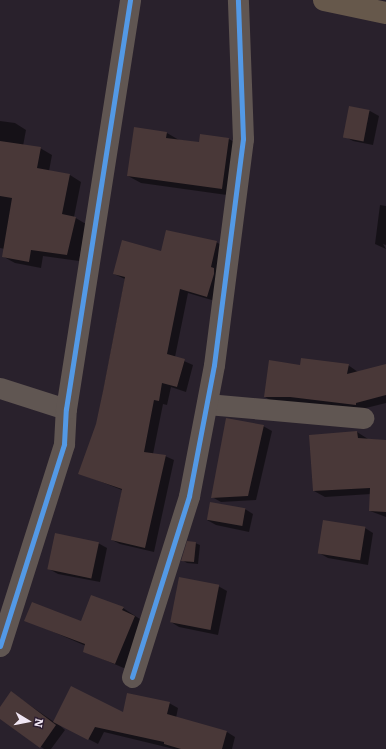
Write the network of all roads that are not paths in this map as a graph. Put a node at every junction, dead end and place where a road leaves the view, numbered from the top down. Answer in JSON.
{"nodes":[{"id":1,"x":130,"y":0,"type":"edge"},
{"id":2,"x":238,"y":0,"type":"edge"},
{"id":3,"x":324,"y":0,"type":"edge"},
{"id":4,"x":386,"y":13,"type":"edge"},
{"id":5,"x":0,"y":388,"type":"edge"},
{"id":6,"x":207,"y":404,"type":"junction"},
{"id":7,"x":66,"y":409,"type":"junction"},
{"id":8,"x":363,"y":418,"type":"dead end"},
{"id":9,"x":0,"y":646,"type":"edge"},
{"id":10,"x":132,"y":677,"type":"dead end"}],
"edges":[{"from":1,"to":7,"type":"street"},
{"from":2,"to":6,"type":"street"},
{"from":3,"to":4,"type":"highway"},
{"from":5,"to":7,"type":"street"},
{"from":6,"to":8,"type":"street"},
{"from":6,"to":10,"type":"street"},
{"from":7,"to":9,"type":"street"}]}
